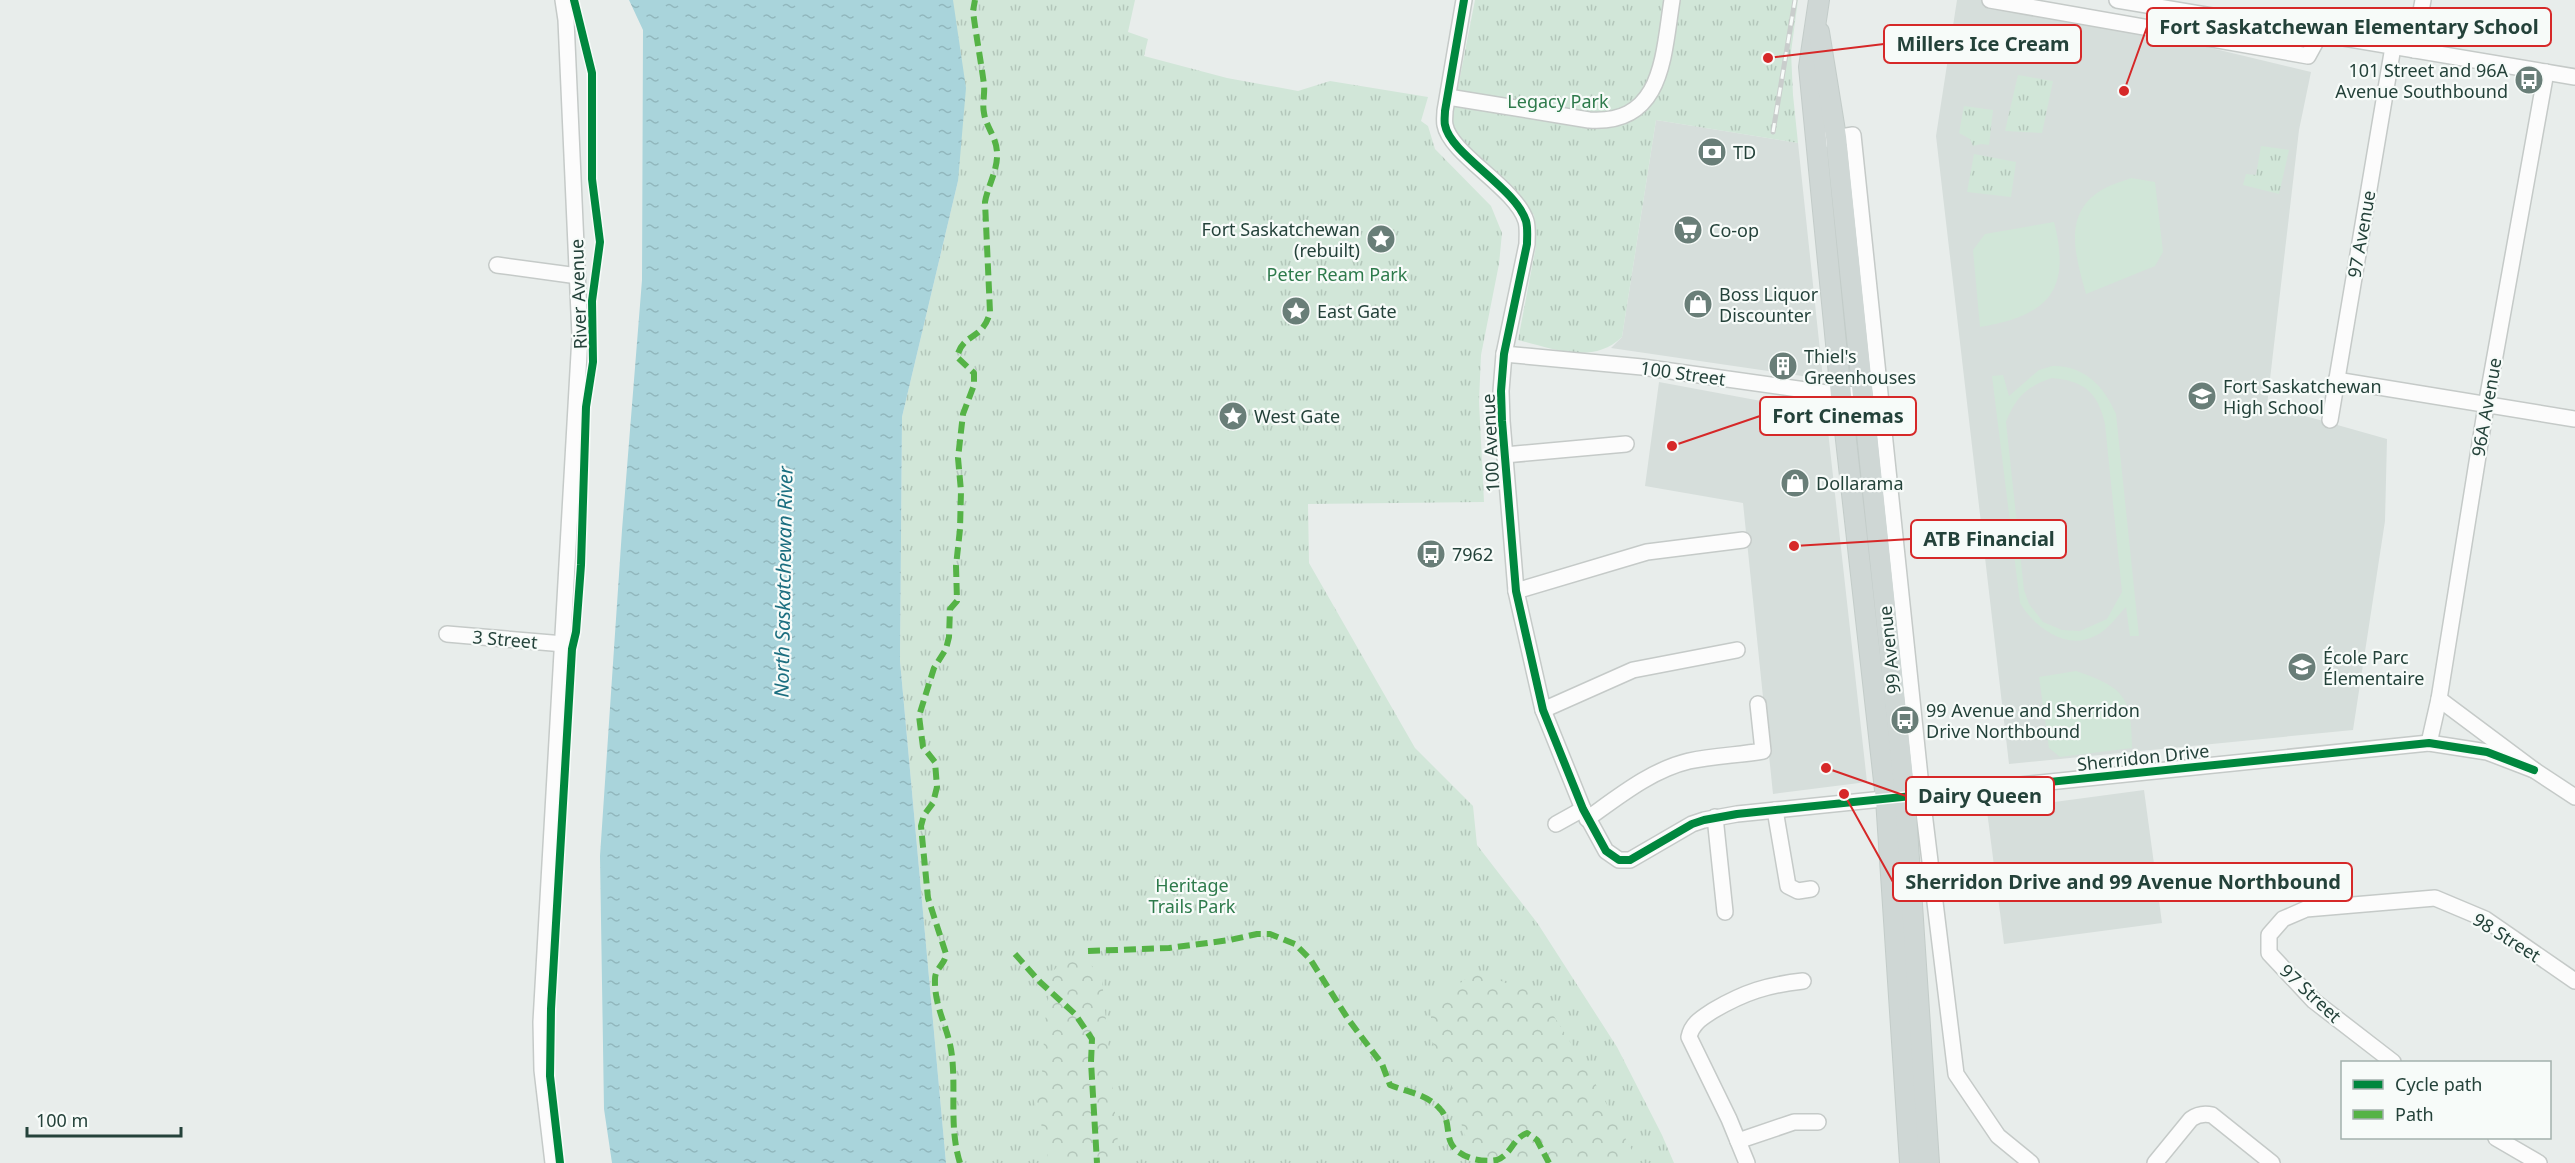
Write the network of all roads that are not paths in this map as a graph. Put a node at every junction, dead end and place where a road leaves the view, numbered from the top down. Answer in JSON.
{"nodes":[{"id":1,"x":563,"y":0,"type":"edge"},
{"id":2,"x":1464,"y":0,"type":"edge"},
{"id":3,"x":1672,"y":0,"type":"edge"},
{"id":4,"x":1819,"y":0,"type":"edge"},
{"id":5,"x":1990,"y":0,"type":"edge"},
{"id":6,"x":2117,"y":0,"type":"edge"},
{"id":7,"x":2423,"y":0,"type":"edge"},
{"id":8,"x":1817,"y":23,"type":"junction"},
{"id":9,"x":2320,"y":34,"type":"junction"},
{"id":10,"x":2393,"y":47,"type":"junction"},
{"id":11,"x":2414,"y":50,"type":"junction"},
{"id":12,"x":2546,"y":72,"type":"junction"},
{"id":13,"x":2575,"y":77,"type":"edge"},
{"id":14,"x":1448,"y":97,"type":"junction"},
{"id":15,"x":1836,"y":137,"type":"junction"},
{"id":16,"x":1815,"y":141,"type":"junction"},
{"id":17,"x":497,"y":265,"type":"dead end"},
{"id":18,"x":578,"y":276,"type":"junction"},
{"id":19,"x":1504,"y":354,"type":"junction"},
{"id":20,"x":2336,"y":380,"type":"junction"},
{"id":21,"x":1862,"y":394,"type":"junction"},
{"id":22,"x":1841,"y":395,"type":"junction"},
{"id":23,"x":2486,"y":406,"type":"junction"},
{"id":24,"x":2575,"y":419,"type":"edge"},
{"id":25,"x":2330,"y":420,"type":"dead end"},
{"id":26,"x":1626,"y":444,"type":"dead end"},
{"id":27,"x":1505,"y":455,"type":"junction"},
{"id":28,"x":1743,"y":540,"type":"dead end"},
{"id":29,"x":1516,"y":591,"type":"junction"},
{"id":30,"x":447,"y":634,"type":"dead end"},
{"id":31,"x":564,"y":644,"type":"junction"},
{"id":32,"x":1737,"y":650,"type":"dead end"},
{"id":33,"x":2439,"y":699,"type":"junction"},
{"id":34,"x":1758,"y":704,"type":"dead end"},
{"id":35,"x":1543,"y":710,"type":"junction"},
{"id":36,"x":2429,"y":743,"type":"junction"},
{"id":37,"x":2534,"y":770,"type":"junction"},
{"id":38,"x":2575,"y":797,"type":"edge"},
{"id":39,"x":1904,"y":798,"type":"junction"},
{"id":40,"x":1775,"y":810,"type":"junction"},
{"id":41,"x":1585,"y":814,"type":"junction"},
{"id":42,"x":1715,"y":817,"type":"junction"},
{"id":43,"x":1556,"y":824,"type":"dead end"},
{"id":44,"x":1619,"y":860,"type":"joint"},
{"id":45,"x":1811,"y":889,"type":"dead end"},
{"id":46,"x":2434,"y":898,"type":"joint"},
{"id":47,"x":1725,"y":912,"type":"dead end"},
{"id":48,"x":1803,"y":981,"type":"dead end"},
{"id":49,"x":2575,"y":981,"type":"edge"},
{"id":50,"x":2392,"y":1061,"type":"edge"},
{"id":51,"x":1818,"y":1122,"type":"dead end"},
{"id":52,"x":1927,"y":1137,"type":"junction"},
{"id":53,"x":2499,"y":1139,"type":"edge"},
{"id":54,"x":1738,"y":1141,"type":"junction"},
{"id":55,"x":553,"y":1163,"type":"edge"},
{"id":56,"x":1747,"y":1163,"type":"edge"},
{"id":57,"x":1910,"y":1163,"type":"edge"},
{"id":58,"x":1929,"y":1163,"type":"edge"},
{"id":59,"x":1942,"y":1163,"type":"edge"},
{"id":60,"x":2031,"y":1163,"type":"edge"},
{"id":61,"x":2155,"y":1163,"type":"edge"},
{"id":62,"x":2272,"y":1163,"type":"edge"},
{"id":63,"x":2539,"y":1163,"type":"edge"}],
"edges":[{"from":1,"to":18,"type":"street","name":"River Avenue"},
{"from":2,"to":14,"type":"street","name":"100 Avenue"},
{"from":3,"to":14,"type":"street"},
{"from":4,"to":8,"type":"main road","name":"99 Avenue"},
{"from":5,"to":9,"type":"street"},
{"from":6,"to":9,"type":"street"},
{"from":7,"to":11,"type":"street"},
{"from":8,"to":15,"type":"main road","name":"99 Avenue"},
{"from":8,"to":16,"type":"main road","name":"99 Avenue"},
{"from":9,"to":10,"type":"street"},
{"from":10,"to":11,"type":"street"},
{"from":10,"to":20,"type":"street","name":"97 Avenue"},
{"from":11,"to":12,"type":"street"},
{"from":12,"to":13,"type":"street"},
{"from":12,"to":23,"type":"street","name":"96A Avenue"},
{"from":14,"to":19,"type":"street","name":"100 Avenue"},
{"from":15,"to":16,"type":"street"},
{"from":15,"to":21,"type":"main road","name":"99 Avenue"},
{"from":15,"to":39,"type":"street","name":"99 Avenue"},
{"from":16,"to":22,"type":"main road","name":"99 Avenue"},
{"from":17,"to":18,"type":"street"},
{"from":18,"to":31,"type":"street","name":"River Avenue"},
{"from":19,"to":22,"type":"street","name":"100 Street"},
{"from":19,"to":27,"type":"street","name":"100 Avenue"},
{"from":20,"to":23,"type":"street"},
{"from":20,"to":25,"type":"street","name":"97 Avenue"},
{"from":21,"to":22,"type":"street","name":"100 Street"},
{"from":21,"to":39,"type":"main road","name":"99 Avenue"},
{"from":22,"to":39,"type":"main road","name":"99 Avenue"},
{"from":23,"to":24,"type":"street"},
{"from":23,"to":33,"type":"street","name":"96A Avenue"},
{"from":26,"to":27,"type":"street"},
{"from":27,"to":29,"type":"street","name":"100 Avenue"},
{"from":28,"to":29,"type":"street"},
{"from":29,"to":35,"type":"street","name":"100 Avenue"},
{"from":30,"to":31,"type":"street","name":"3 Street"},
{"from":31,"to":55,"type":"street","name":"River Avenue"},
{"from":32,"to":35,"type":"street"},
{"from":33,"to":36,"type":"street","name":"96A Avenue"},
{"from":33,"to":37,"type":"street","name":"Sherridon Drive"},
{"from":34,"to":41,"type":"street"},
{"from":35,"to":41,"type":"street","name":"100 Avenue"},
{"from":36,"to":37,"type":"street","name":"Sherridon Drive"},
{"from":36,"to":39,"type":"street","name":"Sherridon Drive"},
{"from":37,"to":38,"type":"street","name":"Sherridon Drive"},
{"from":39,"to":40,"type":"street","name":"Sherridon Drive"},
{"from":39,"to":52,"type":"main road","name":"99 Avenue"},
{"from":39,"to":57,"type":"main road","name":"99 Avenue"},
{"from":39,"to":60,"type":"street","name":"99 Avenue"},
{"from":40,"to":42,"type":"street","name":"Sherridon Drive"},
{"from":40,"to":45,"type":"street"},
{"from":41,"to":43,"type":"street"},
{"from":41,"to":44,"type":"street","name":"100 Avenue"},
{"from":42,"to":44,"type":"street","name":"Sherridon Drive"},
{"from":42,"to":47,"type":"street"},
{"from":46,"to":49,"type":"street","name":"98 Street"},
{"from":46,"to":50,"type":"street","name":"97 Street"},
{"from":48,"to":54,"type":"street"},
{"from":51,"to":54,"type":"street"},
{"from":52,"to":58,"type":"main road","name":"99 Avenue"},
{"from":52,"to":59,"type":"main road"},
{"from":53,"to":63,"type":"street"},
{"from":54,"to":56,"type":"street"},
{"from":61,"to":62,"type":"street"}]}
